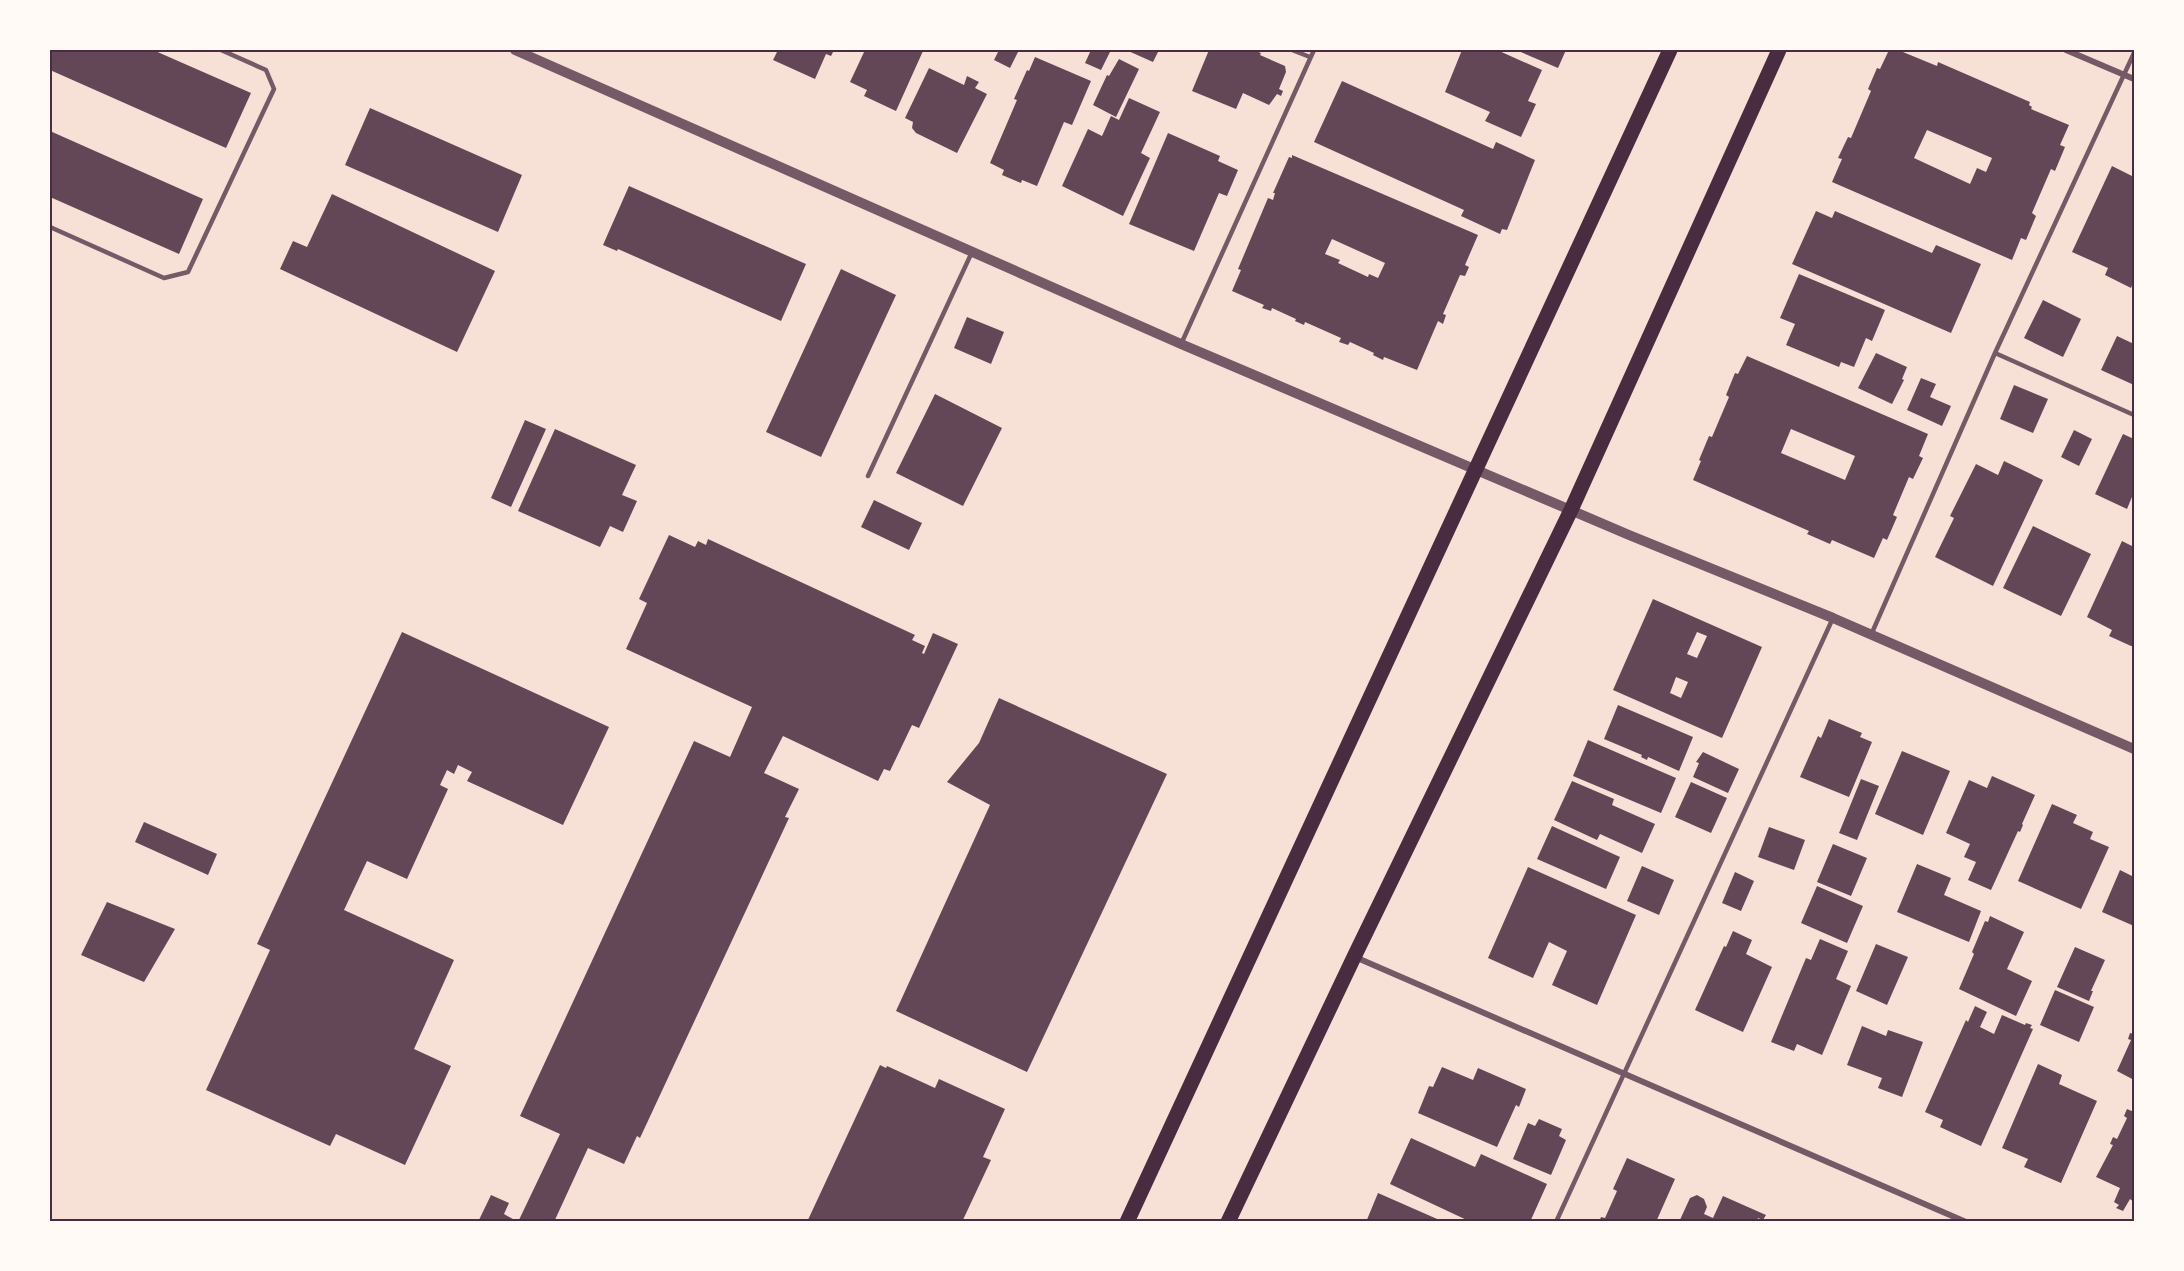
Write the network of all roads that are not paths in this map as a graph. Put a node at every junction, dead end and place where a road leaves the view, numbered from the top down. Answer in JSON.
{"nodes":[{"id":1,"x":221,"y":50,"type":"edge"},
{"id":2,"x":515,"y":50,"type":"edge"},
{"id":3,"x":1292,"y":50,"type":"edge"},
{"id":4,"x":1314,"y":50,"type":"edge"},
{"id":5,"x":1670,"y":50,"type":"edge"},
{"id":6,"x":1779,"y":50,"type":"edge"},
{"id":7,"x":2066,"y":50,"type":"edge"},
{"id":8,"x":2134,"y":53,"type":"edge"},
{"id":9,"x":1310,"y":57,"type":"junction"},
{"id":10,"x":2124,"y":75,"type":"junction"},
{"id":11,"x":2134,"y":79,"type":"edge"},
{"id":12,"x":50,"y":227,"type":"edge"},
{"id":13,"x":972,"y":252,"type":"junction"},
{"id":14,"x":1181,"y":344,"type":"junction"},
{"id":15,"x":1995,"y":353,"type":"junction"},
{"id":16,"x":2134,"y":415,"type":"edge"},
{"id":17,"x":1476,"y":469,"type":"junction"},
{"id":18,"x":868,"y":476,"type":"dead end"},
{"id":19,"x":1571,"y":510,"type":"junction"},
{"id":20,"x":1833,"y":618,"type":"junction"},
{"id":21,"x":1871,"y":635,"type":"junction"},
{"id":22,"x":2134,"y":749,"type":"edge"},
{"id":23,"x":1354,"y":957,"type":"junction"},
{"id":24,"x":1624,"y":1074,"type":"junction"},
{"id":25,"x":1127,"y":1221,"type":"edge"},
{"id":26,"x":1228,"y":1221,"type":"edge"},
{"id":27,"x":1556,"y":1221,"type":"edge"},
{"id":28,"x":1966,"y":1221,"type":"edge"}],
"edges":[{"from":1,"to":12,"type":"lane"},
{"from":2,"to":13,"type":"street"},
{"from":3,"to":9,"type":"lane"},
{"from":4,"to":9,"type":"lane"},
{"from":5,"to":17,"type":"main road"},
{"from":6,"to":19,"type":"main road"},
{"from":7,"to":10,"type":"street"},
{"from":8,"to":10,"type":"lane"},
{"from":9,"to":14,"type":"lane"},
{"from":10,"to":11,"type":"street"},
{"from":10,"to":15,"type":"lane"},
{"from":13,"to":14,"type":"street"},
{"from":13,"to":18,"type":"lane"},
{"from":14,"to":17,"type":"street"},
{"from":15,"to":16,"type":"lane"},
{"from":15,"to":21,"type":"lane"},
{"from":17,"to":19,"type":"street"},
{"from":17,"to":25,"type":"main road"},
{"from":19,"to":20,"type":"street"},
{"from":19,"to":23,"type":"main road"},
{"from":20,"to":21,"type":"street"},
{"from":20,"to":24,"type":"lane"},
{"from":21,"to":22,"type":"street"},
{"from":23,"to":24,"type":"street"},
{"from":23,"to":26,"type":"main road"},
{"from":24,"to":27,"type":"lane"},
{"from":24,"to":28,"type":"street"}]}
